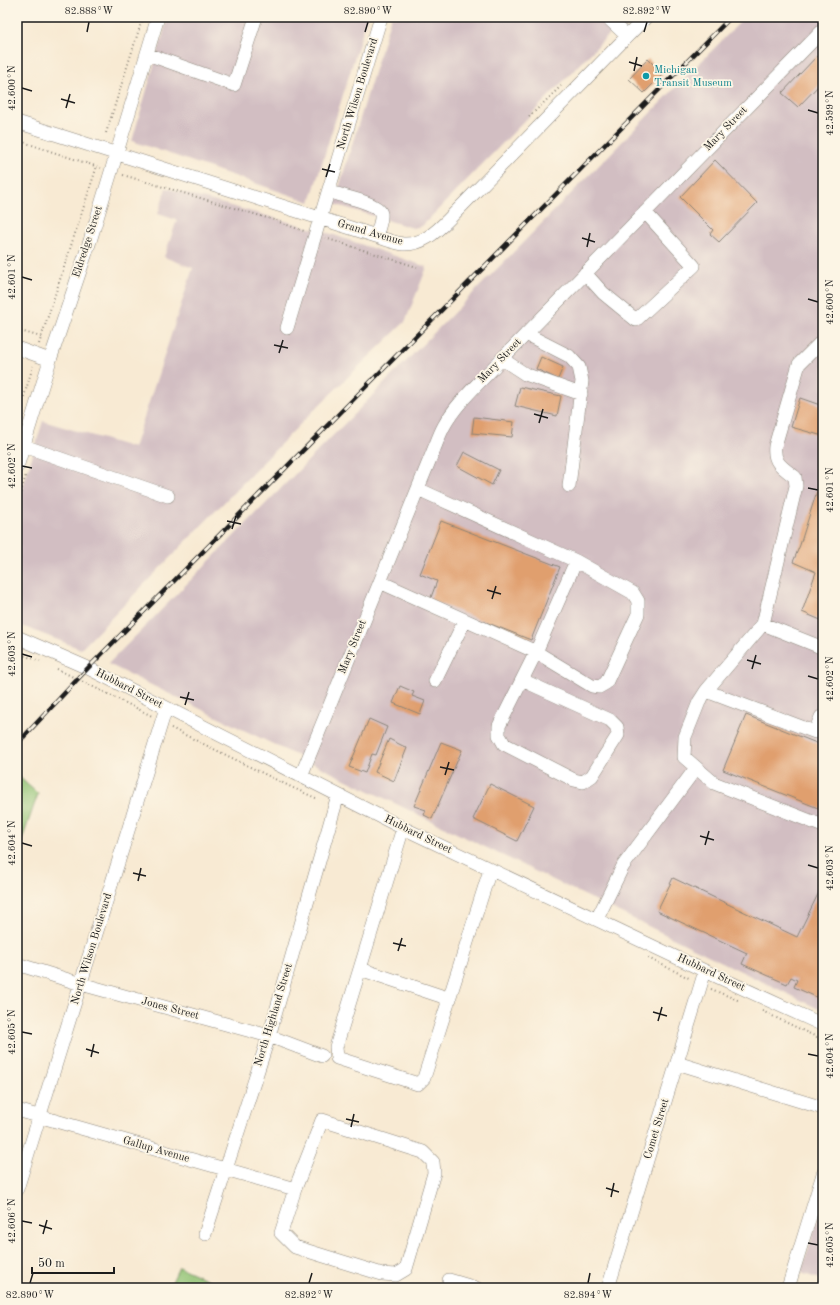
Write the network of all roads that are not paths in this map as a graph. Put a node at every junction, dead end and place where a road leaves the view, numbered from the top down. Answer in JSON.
{"nodes":[{"id":1,"x":158,"y":17,"type":"edge"},
{"id":2,"x":256,"y":17,"type":"edge"},
{"id":3,"x":381,"y":17,"type":"edge"},
{"id":4,"x":607,"y":17,"type":"edge"},
{"id":5,"x":646,"y":17,"type":"edge"},
{"id":6,"x":823,"y":30,"type":"edge"},
{"id":7,"x":627,"y":36,"type":"junction"},
{"id":8,"x":147,"y":54,"type":"junction"},
{"id":9,"x":17,"y":122,"type":"edge"},
{"id":10,"x":117,"y":154,"type":"junction"},
{"id":11,"x":337,"y":194,"type":"dead end"},
{"id":12,"x":645,"y":212,"type":"junction"},
{"id":13,"x":320,"y":218,"type":"junction"},
{"id":14,"x":376,"y":236,"type":"junction"},
{"id":15,"x":585,"y":273,"type":"junction"},
{"id":16,"x":287,"y":328,"type":"dead end"},
{"id":17,"x":526,"y":334,"type":"junction"},
{"id":18,"x":823,"y":341,"type":"edge"},
{"id":19,"x":17,"y":348,"type":"edge"},
{"id":20,"x":502,"y":359,"type":"junction"},
{"id":21,"x":50,"y":360,"type":"junction"},
{"id":22,"x":581,"y":394,"type":"junction"},
{"id":23,"x":24,"y":446,"type":"junction"},
{"id":24,"x":17,"y":467,"type":"edge"},
{"id":25,"x":569,"y":486,"type":"dead end"},
{"id":26,"x":418,"y":489,"type":"junction"},
{"id":27,"x":168,"y":496,"type":"dead end"},
{"id":28,"x":576,"y":561,"type":"junction"},
{"id":29,"x":380,"y":582,"type":"junction"},
{"id":30,"x":465,"y":620,"type":"junction"},
{"id":31,"x":763,"y":624,"type":"junction"},
{"id":32,"x":17,"y":637,"type":"edge"},
{"id":33,"x":823,"y":648,"type":"edge"},
{"id":34,"x":536,"y":652,"type":"junction"},
{"id":35,"x":522,"y":680,"type":"junction"},
{"id":36,"x":435,"y":682,"type":"dead end"},
{"id":37,"x":706,"y":691,"type":"junction"},
{"id":38,"x":166,"y":708,"type":"junction"},
{"id":39,"x":822,"y":715,"type":"edge"},
{"id":40,"x":696,"y":768,"type":"junction"},
{"id":41,"x":300,"y":776,"type":"junction"},
{"id":42,"x":338,"y":796,"type":"junction"},
{"id":43,"x":823,"y":826,"type":"edge"},
{"id":44,"x":403,"y":828,"type":"junction"},
{"id":45,"x":490,"y":870,"type":"junction"},
{"id":46,"x":597,"y":919,"type":"junction"},
{"id":47,"x":17,"y":964,"type":"edge"},
{"id":48,"x":360,"y":969,"type":"junction"},
{"id":49,"x":705,"y":971,"type":"junction"},
{"id":50,"x":81,"y":984,"type":"junction"},
{"id":51,"x":450,"y":999,"type":"junction"},
{"id":52,"x":823,"y":1025,"type":"edge"},
{"id":53,"x":269,"y":1036,"type":"junction"},
{"id":54,"x":322,"y":1056,"type":"dead end"},
{"id":55,"x":677,"y":1063,"type":"junction"},
{"id":56,"x":823,"y":1108,"type":"edge"},
{"id":57,"x":17,"y":1110,"type":"edge"},
{"id":58,"x":40,"y":1118,"type":"junction"},
{"id":59,"x":226,"y":1170,"type":"junction"},
{"id":60,"x":823,"y":1174,"type":"edge"},
{"id":61,"x":17,"y":1189,"type":"edge"},
{"id":62,"x":295,"y":1190,"type":"junction"},
{"id":63,"x":205,"y":1234,"type":"dead end"},
{"id":64,"x":450,"y":1280,"type":"dead end"},
{"id":65,"x":476,"y":1288,"type":"edge"},
{"id":66,"x":608,"y":1288,"type":"edge"},
{"id":67,"x":788,"y":1288,"type":"edge"}],
"edges":[{"from":1,"to":8,"type":"street","name":"Eldredge Street"},
{"from":2,"to":8,"type":"street"},
{"from":3,"to":13,"type":"street","name":"North Wilson Boulevard"},
{"from":4,"to":7,"type":"street"},
{"from":5,"to":7,"type":"street","name":"Grand Avenue"},
{"from":6,"to":12,"type":"street","name":"Mary Street"},
{"from":7,"to":14,"type":"street","name":"Grand Avenue"},
{"from":8,"to":10,"type":"street","name":"Eldredge Street"},
{"from":9,"to":10,"type":"street","name":"Grand Avenue"},
{"from":10,"to":13,"type":"street","name":"Grand Avenue"},
{"from":10,"to":21,"type":"street","name":"Eldredge Street"},
{"from":11,"to":14,"type":"street"},
{"from":12,"to":15,"type":"street","name":"Mary Street"},
{"from":12,"to":15,"type":"street"},
{"from":13,"to":14,"type":"street","name":"Grand Avenue"},
{"from":13,"to":16,"type":"street","name":"North Wilson Boulevard"},
{"from":15,"to":17,"type":"street","name":"Mary Street"},
{"from":17,"to":20,"type":"street","name":"Mary Street"},
{"from":17,"to":22,"type":"street"},
{"from":18,"to":31,"type":"street"},
{"from":19,"to":21,"type":"street"},
{"from":20,"to":22,"type":"street"},
{"from":20,"to":26,"type":"street","name":"Mary Street"},
{"from":21,"to":23,"type":"street","name":"Eldredge Street"},
{"from":22,"to":25,"type":"street"},
{"from":23,"to":24,"type":"street","name":"Eldredge Street"},
{"from":23,"to":27,"type":"street"},
{"from":26,"to":28,"type":"street"},
{"from":26,"to":29,"type":"street","name":"Mary Street"},
{"from":28,"to":34,"type":"street"},
{"from":28,"to":34,"type":"street"},
{"from":29,"to":30,"type":"street"},
{"from":29,"to":41,"type":"street","name":"Mary Street"},
{"from":30,"to":34,"type":"street"},
{"from":30,"to":36,"type":"street"},
{"from":31,"to":33,"type":"street"},
{"from":31,"to":37,"type":"street"},
{"from":32,"to":38,"type":"street","name":"Hubbard Street"},
{"from":34,"to":35,"type":"street"},
{"from":35,"to":35,"type":"street"},
{"from":37,"to":39,"type":"street"},
{"from":37,"to":40,"type":"street"},
{"from":38,"to":41,"type":"street","name":"Hubbard Street"},
{"from":38,"to":50,"type":"street","name":"North Wilson Boulevard"},
{"from":40,"to":43,"type":"street"},
{"from":40,"to":46,"type":"street"},
{"from":41,"to":42,"type":"street","name":"Hubbard Street"},
{"from":42,"to":44,"type":"street","name":"Hubbard Street"},
{"from":42,"to":53,"type":"street","name":"North Highland Street"},
{"from":44,"to":45,"type":"street","name":"Hubbard Street"},
{"from":44,"to":48,"type":"street"},
{"from":45,"to":46,"type":"street","name":"Hubbard Street"},
{"from":45,"to":51,"type":"street"},
{"from":46,"to":49,"type":"street","name":"Hubbard Street"},
{"from":47,"to":50,"type":"street","name":"Jones Street"},
{"from":48,"to":51,"type":"street"},
{"from":48,"to":51,"type":"street"},
{"from":49,"to":52,"type":"street","name":"Hubbard Street"},
{"from":49,"to":55,"type":"street","name":"Comet Street"},
{"from":50,"to":53,"type":"street","name":"Jones Street"},
{"from":50,"to":58,"type":"street","name":"North Wilson Boulevard"},
{"from":53,"to":54,"type":"street","name":"Jones Street"},
{"from":53,"to":59,"type":"street","name":"North Highland Street"},
{"from":55,"to":56,"type":"street"},
{"from":55,"to":66,"type":"street","name":"Comet Street"},
{"from":57,"to":58,"type":"street","name":"Gallup Avenue"},
{"from":58,"to":59,"type":"street","name":"Gallup Avenue"},
{"from":58,"to":61,"type":"street","name":"North Wilson Boulevard"},
{"from":59,"to":62,"type":"street","name":"Gallup Avenue"},
{"from":59,"to":63,"type":"street","name":"North Highland Street"},
{"from":60,"to":67,"type":"street"},
{"from":62,"to":62,"type":"street"},
{"from":64,"to":65,"type":"street"}]}
